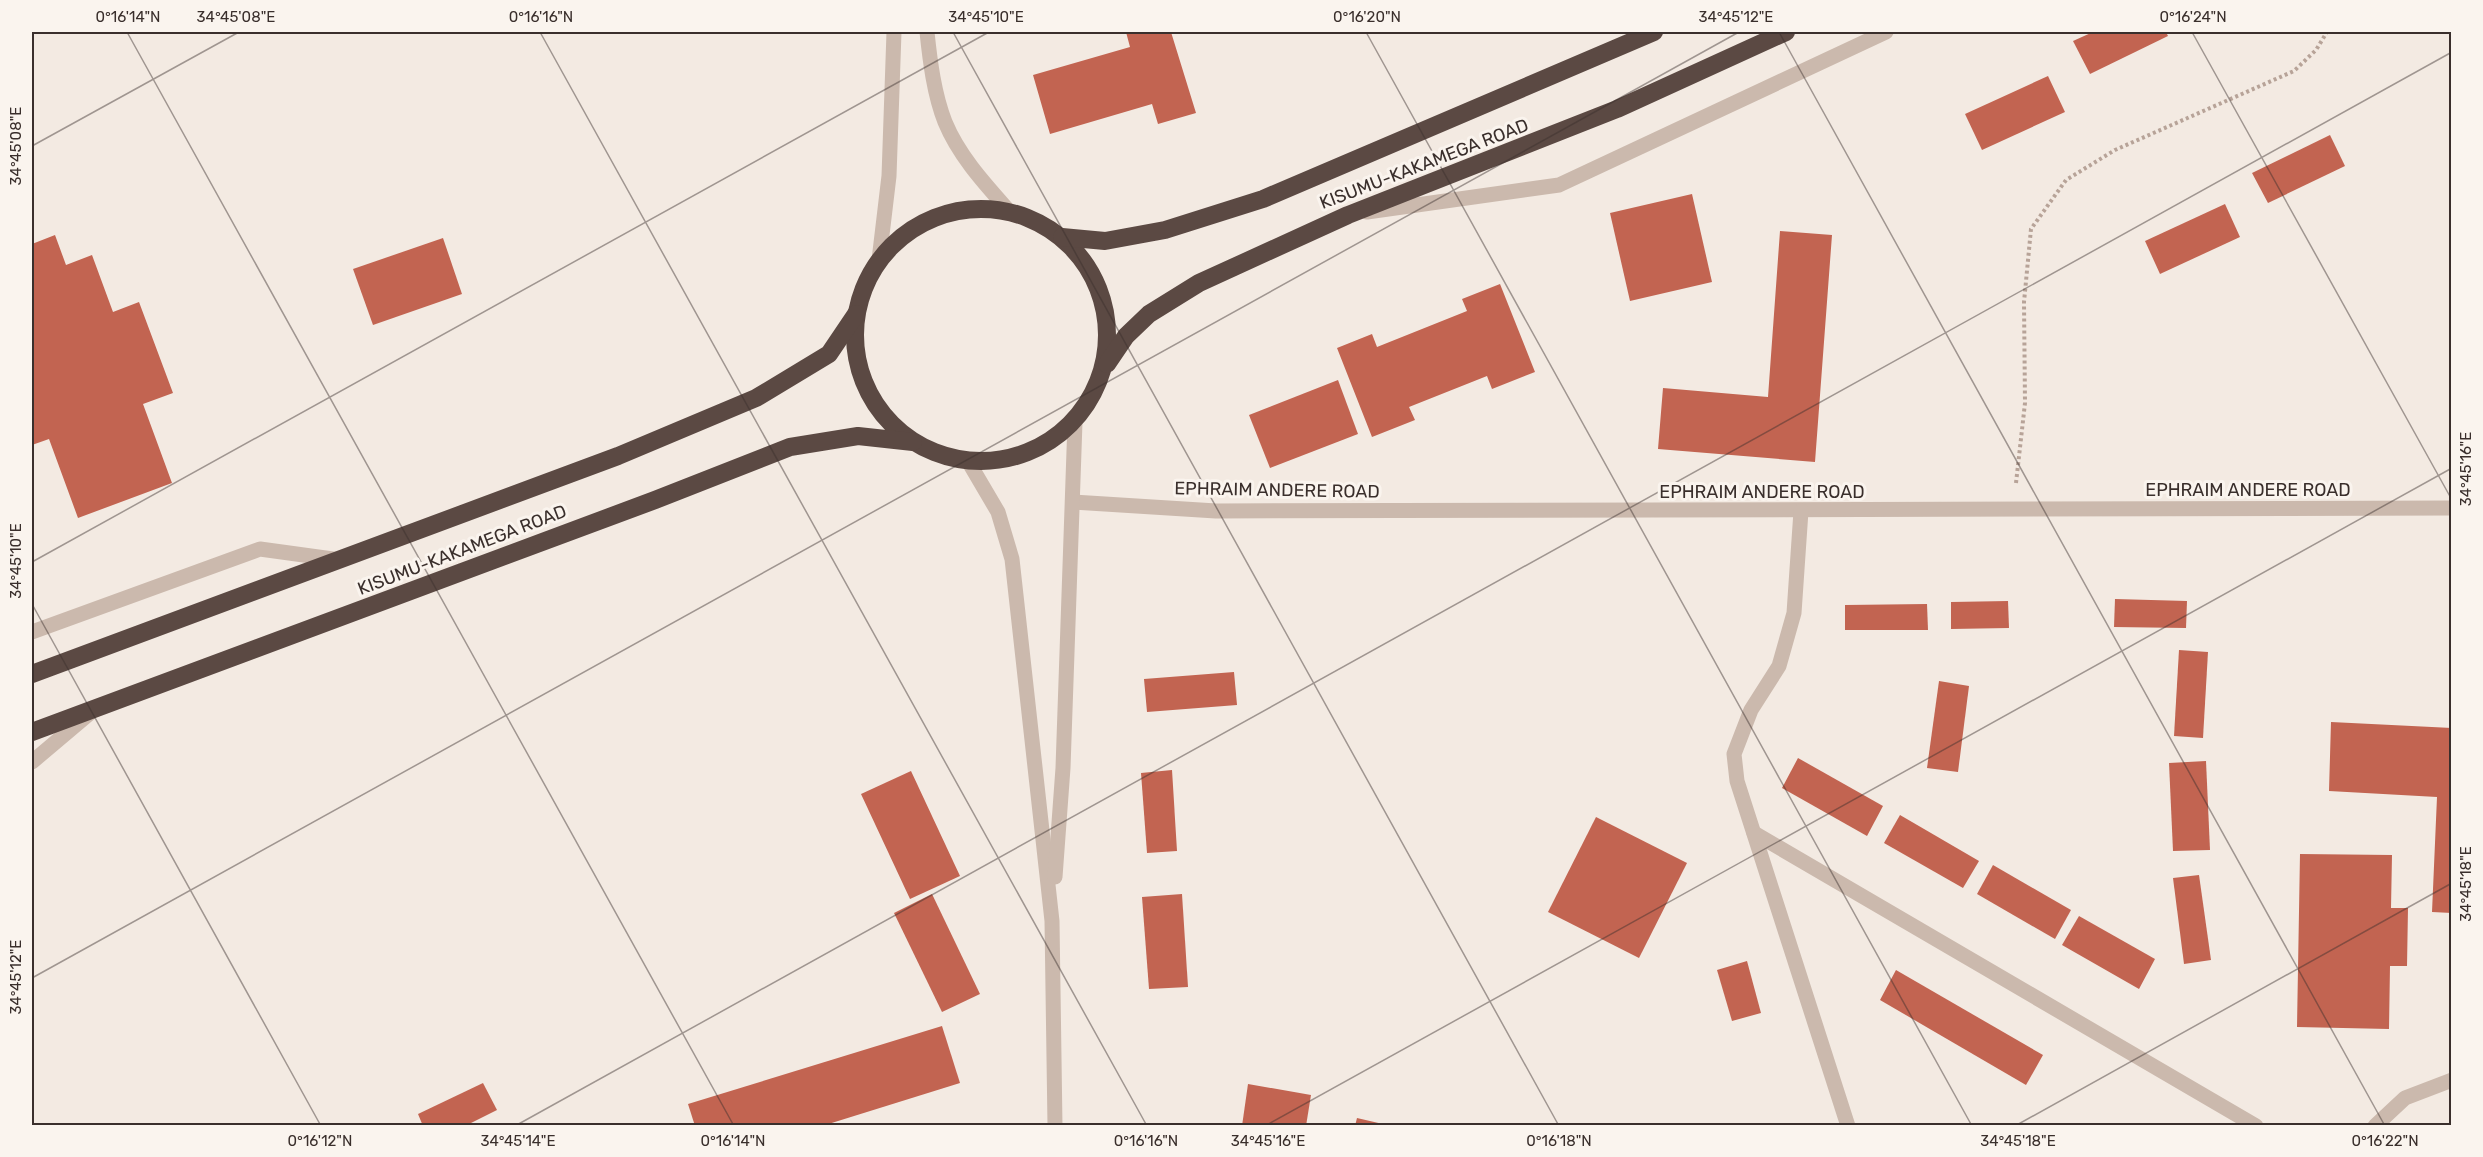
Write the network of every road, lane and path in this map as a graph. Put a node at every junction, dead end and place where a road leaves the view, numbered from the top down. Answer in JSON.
{"nodes":[{"id":1,"x":894,"y":32,"type":"edge"},
{"id":2,"x":927,"y":32,"type":"edge"},
{"id":3,"x":1654,"y":32,"type":"edge"},
{"id":4,"x":1786,"y":32,"type":"edge"},
{"id":5,"x":1886,"y":32,"type":"edge"},
{"id":6,"x":2327,"y":32,"type":"edge"},
{"id":7,"x":1008,"y":212,"type":"junction"},
{"id":8,"x":1348,"y":215,"type":"junction"},
{"id":9,"x":1062,"y":237,"type":"junction"},
{"id":10,"x":879,"y":260,"type":"junction"},
{"id":11,"x":856,"y":314,"type":"junction"},
{"id":12,"x":1103,"y":371,"type":"junction"},
{"id":13,"x":1075,"y":422,"type":"junction"},
{"id":14,"x":913,"y":442,"type":"junction"},
{"id":15,"x":968,"y":461,"type":"junction"},
{"id":16,"x":1074,"y":502,"type":"junction"},
{"id":17,"x":2451,"y":508,"type":"edge"},
{"id":18,"x":2013,"y":510,"type":"junction"},
{"id":19,"x":1801,"y":511,"type":"junction"},
{"id":20,"x":343,"y":560,"type":"junction"},
{"id":21,"x":32,"y":632,"type":"edge"},
{"id":22,"x":32,"y":674,"type":"edge"},
{"id":23,"x":92,"y":711,"type":"junction"},
{"id":24,"x":32,"y":732,"type":"edge"},
{"id":25,"x":32,"y":762,"type":"edge"},
{"id":26,"x":1754,"y":833,"type":"junction"},
{"id":27,"x":1052,"y":921,"type":"junction"},
{"id":28,"x":2451,"y":1080,"type":"edge"},
{"id":29,"x":1054,"y":1125,"type":"edge"},
{"id":30,"x":1848,"y":1125,"type":"edge"},
{"id":31,"x":2256,"y":1125,"type":"edge"},
{"id":32,"x":2375,"y":1125,"type":"edge"}],
"edges":[{"from":1,"to":10,"type":"street"},
{"from":2,"to":7,"type":"street"},
{"from":3,"to":9,"type":"highway","name":"KISUMU-KAKAMEGA ROAD"},
{"from":4,"to":8,"type":"highway","name":"KISUMU-KAKAMEGA ROAD"},
{"from":5,"to":8,"type":"street"},
{"from":6,"to":18,"type":"path"},
{"from":7,"to":9,"type":"highway"},
{"from":7,"to":10,"type":"highway"},
{"from":8,"to":12,"type":"highway","name":"KISUMU-KAKAMEGA ROAD"},
{"from":9,"to":12,"type":"highway"},
{"from":10,"to":11,"type":"highway"},
{"from":11,"to":14,"type":"highway"},
{"from":11,"to":20,"type":"highway","name":"KISUMU-KAKAMEGA ROAD"},
{"from":12,"to":13,"type":"highway"},
{"from":13,"to":15,"type":"highway"},
{"from":13,"to":16,"type":"street"},
{"from":14,"to":15,"type":"highway"},
{"from":14,"to":23,"type":"highway","name":"KISUMU-KAKAMEGA ROAD"},
{"from":15,"to":27,"type":"street"},
{"from":16,"to":19,"type":"street","name":"EPHRAIM ANDERE ROAD"},
{"from":16,"to":27,"type":"street"},
{"from":17,"to":18,"type":"street","name":"EPHRAIM ANDERE ROAD"},
{"from":18,"to":19,"type":"street","name":"EPHRAIM ANDERE ROAD"},
{"from":19,"to":26,"type":"street"},
{"from":20,"to":21,"type":"street"},
{"from":20,"to":22,"type":"highway","name":"KISUMU-KAKAMEGA ROAD"},
{"from":23,"to":24,"type":"highway","name":"KISUMU-KAKAMEGA ROAD"},
{"from":23,"to":25,"type":"street"},
{"from":26,"to":30,"type":"street"},
{"from":26,"to":31,"type":"street"},
{"from":27,"to":29,"type":"street"},
{"from":28,"to":32,"type":"street"}]}
